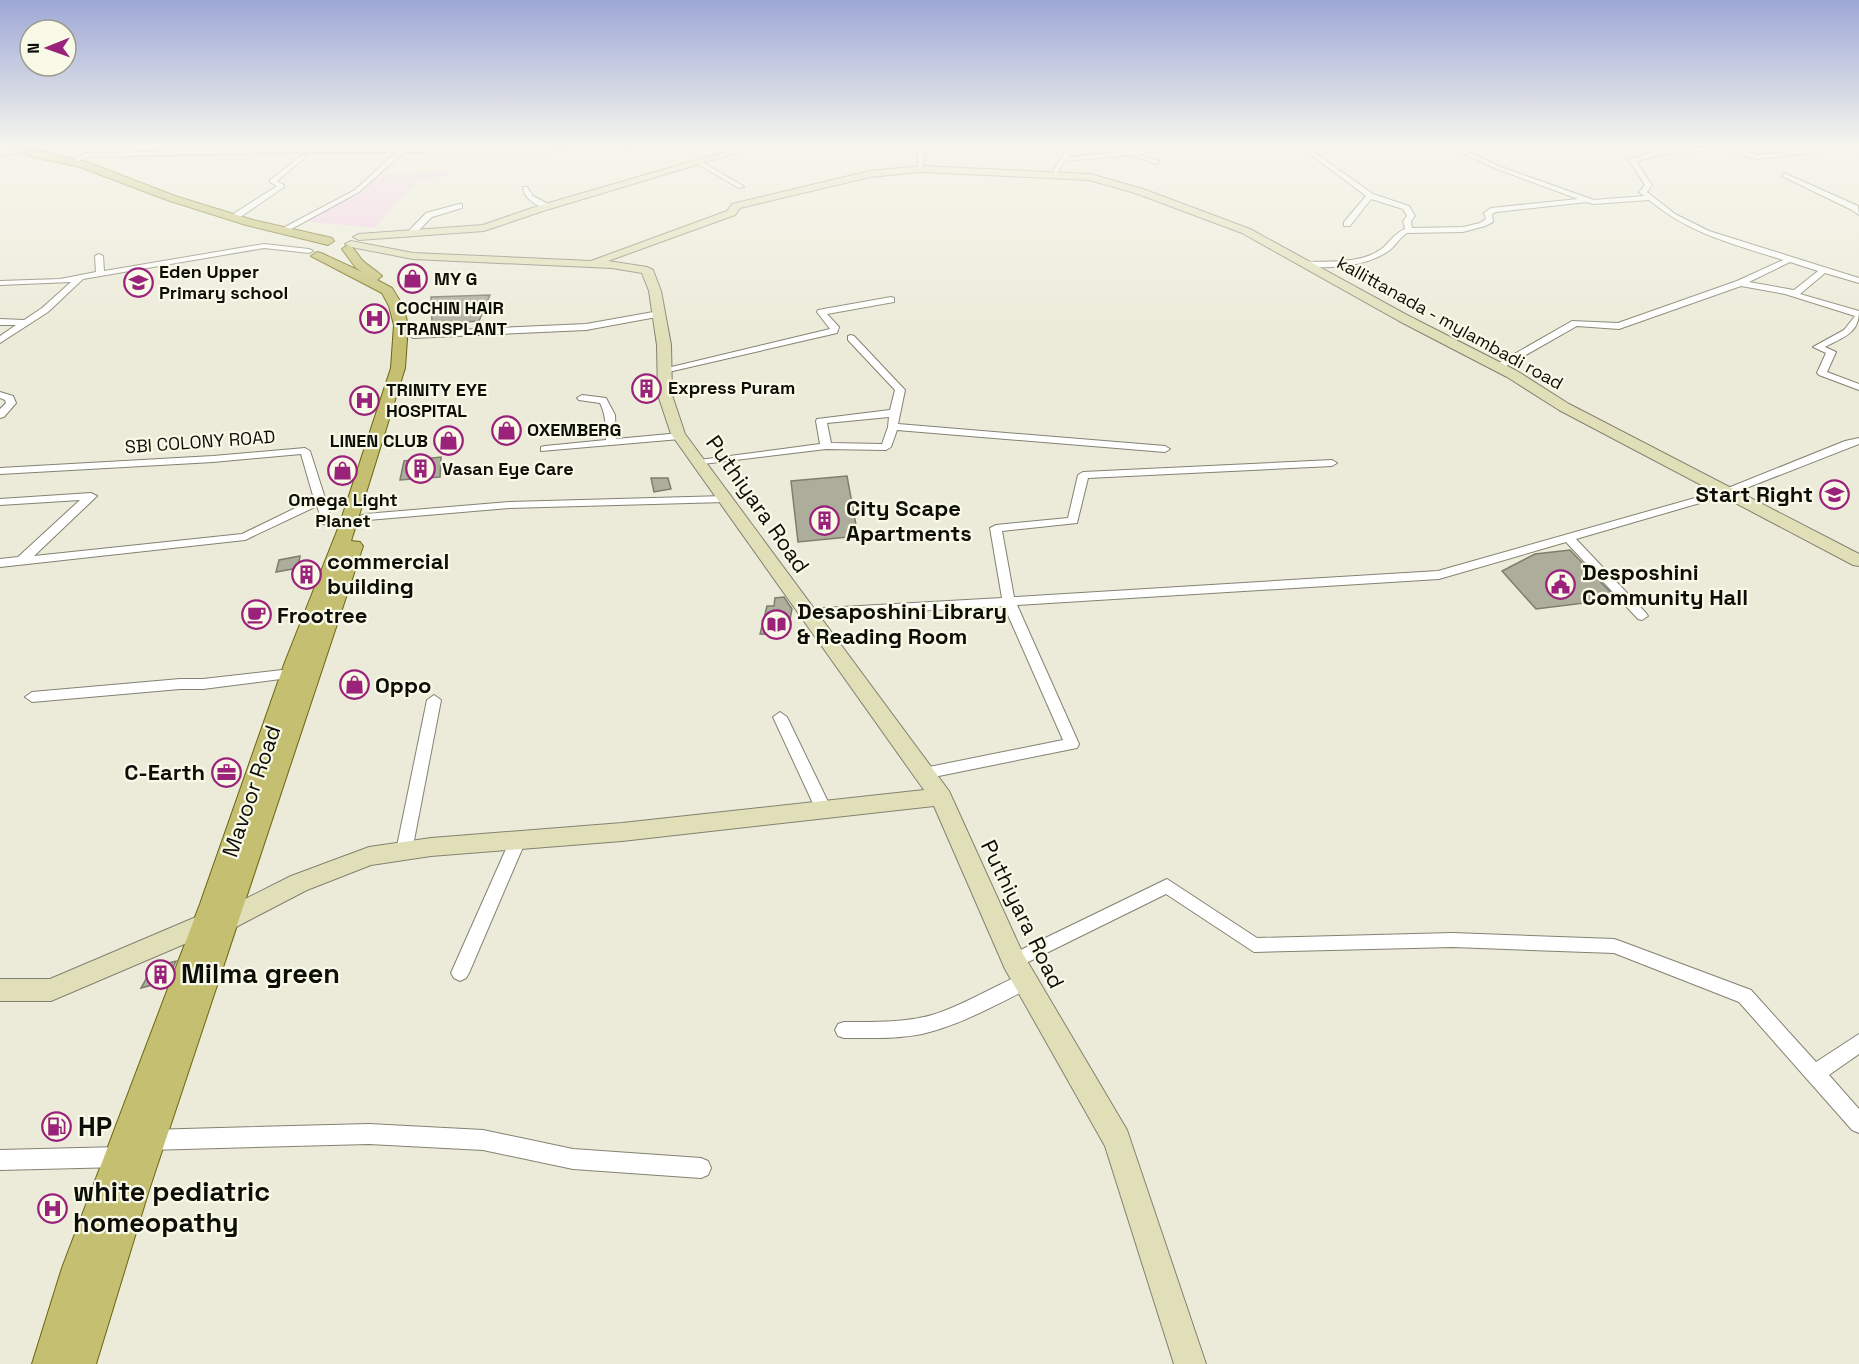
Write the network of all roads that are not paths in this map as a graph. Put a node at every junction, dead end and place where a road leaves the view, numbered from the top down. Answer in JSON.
{"nodes":[{"id":1,"x":194,"y":211,"type":"edge"},
{"id":2,"x":212,"y":211,"type":"edge"},
{"id":3,"x":244,"y":211,"type":"edge"},
{"id":4,"x":320,"y":211,"type":"edge"},
{"id":5,"x":443,"y":211,"type":"edge"},
{"id":6,"x":536,"y":211,"type":"edge"},
{"id":7,"x":733,"y":211,"type":"edge"},
{"id":8,"x":1193,"y":211,"type":"edge"},
{"id":9,"x":1358,"y":211,"type":"edge"},
{"id":10,"x":1408,"y":211,"type":"edge"},
{"id":11,"x":1493,"y":211,"type":"edge"},
{"id":12,"x":1665,"y":211,"type":"edge"},
{"id":13,"x":233,"y":218,"type":"junction"},
{"id":14,"x":1347,"y":224,"type":"dead end"},
{"id":15,"x":484,"y":228,"type":"junction"},
{"id":16,"x":1409,"y":230,"type":"junction"},
{"id":17,"x":284,"y":231,"type":"junction"},
{"id":18,"x":410,"y":234,"type":"junction"},
{"id":19,"x":332,"y":247,"type":"junction"},
{"id":20,"x":99,"y":256,"type":"dead end"},
{"id":21,"x":439,"y":258,"type":"junction"},
{"id":22,"x":1788,"y":260,"type":"junction"},
{"id":23,"x":591,"y":264,"type":"junction"},
{"id":24,"x":1305,"y":264,"type":"junction"},
{"id":25,"x":1824,"y":271,"type":"junction"},
{"id":26,"x":100,"y":275,"type":"junction"},
{"id":27,"x":80,"y":278,"type":"junction"},
{"id":28,"x":1859,"y":281,"type":"edge"},
{"id":29,"x":0,"y":283,"type":"edge"},
{"id":30,"x":1740,"y":283,"type":"junction"},
{"id":31,"x":1789,"y":293,"type":"junction"},
{"id":32,"x":891,"y":300,"type":"dead end"},
{"id":33,"x":659,"y":314,"type":"junction"},
{"id":34,"x":1859,"y":315,"type":"edge"},
{"id":35,"x":0,"y":322,"type":"edge"},
{"id":36,"x":27,"y":323,"type":"junction"},
{"id":37,"x":413,"y":334,"type":"junction"},
{"id":38,"x":851,"y":338,"type":"dead end"},
{"id":39,"x":0,"y":340,"type":"edge"},
{"id":40,"x":1497,"y":367,"type":"junction"},
{"id":41,"x":664,"y":370,"type":"junction"},
{"id":42,"x":1859,"y":387,"type":"edge"},
{"id":43,"x":0,"y":395,"type":"edge"},
{"id":44,"x":582,"y":398,"type":"dead end"},
{"id":45,"x":894,"y":413,"type":"junction"},
{"id":46,"x":0,"y":415,"type":"edge"},
{"id":47,"x":893,"y":427,"type":"junction"},
{"id":48,"x":680,"y":436,"type":"junction"},
{"id":49,"x":1859,"y":441,"type":"edge"},
{"id":50,"x":611,"y":443,"type":"junction"},
{"id":51,"x":826,"y":446,"type":"junction"},
{"id":52,"x":545,"y":449,"type":"dead end"},
{"id":53,"x":1165,"y":449,"type":"dead end"},
{"id":54,"x":699,"y":463,"type":"junction"},
{"id":55,"x":1332,"y":463,"type":"dead end"},
{"id":56,"x":0,"y":471,"type":"edge"},
{"id":57,"x":1727,"y":492,"type":"junction"},
{"id":58,"x":725,"y":499,"type":"junction"},
{"id":59,"x":319,"y":501,"type":"junction"},
{"id":60,"x":0,"y":502,"type":"edge"},
{"id":61,"x":357,"y":522,"type":"junction"},
{"id":62,"x":1569,"y":538,"type":"junction"},
{"id":63,"x":21,"y":561,"type":"junction"},
{"id":64,"x":1859,"y":561,"type":"edge"},
{"id":65,"x":0,"y":563,"type":"edge"},
{"id":66,"x":1009,"y":602,"type":"junction"},
{"id":67,"x":806,"y":613,"type":"junction"},
{"id":68,"x":1642,"y":616,"type":"dead end"},
{"id":69,"x":291,"y":674,"type":"junction"},
{"id":70,"x":32,"y":697,"type":"dead end"},
{"id":71,"x":434,"y":700,"type":"dead end"},
{"id":72,"x":780,"y":717,"type":"dead end"},
{"id":73,"x":924,"y":773,"type":"junction"},
{"id":74,"x":941,"y":797,"type":"junction"},
{"id":75,"x":824,"y":810,"type":"junction"},
{"id":76,"x":518,"y":840,"type":"junction"},
{"id":77,"x":404,"y":851,"type":"junction"},
{"id":78,"x":216,"y":931,"type":"junction"},
{"id":79,"x":1014,"y":961,"type":"junction"},
{"id":80,"x":460,"y":973,"type":"dead end"},
{"id":81,"x":1026,"y":981,"type":"junction"},
{"id":82,"x":0,"y":990,"type":"edge"},
{"id":83,"x":844,"y":1030,"type":"dead end"},
{"id":84,"x":1859,"y":1043,"type":"edge"},
{"id":85,"x":1815,"y":1074,"type":"junction"},
{"id":86,"x":1859,"y":1122,"type":"edge"},
{"id":87,"x":132,"y":1147,"type":"junction"},
{"id":88,"x":0,"y":1160,"type":"edge"},
{"id":89,"x":701,"y":1168,"type":"dead end"},
{"id":90,"x":50,"y":1364,"type":"edge"},
{"id":91,"x":78,"y":1364,"type":"edge"},
{"id":92,"x":1190,"y":1364,"type":"edge"}],
"edges":[{"from":1,"to":19,"type":"main road","name":"Mavoor Road"},
{"from":2,"to":13,"type":"main road","name":"Mavoor Road"},
{"from":3,"to":13,"type":"street"},
{"from":4,"to":17,"type":"street"},
{"from":5,"to":18,"type":"street"},
{"from":6,"to":15,"type":"street"},
{"from":7,"to":23,"type":"street","name":"kallittanada - mylambadi road"},
{"from":8,"to":24,"type":"street","name":"kallittanada - mylambadi road"},
{"from":9,"to":14,"type":"street"},
{"from":10,"to":16,"type":"street"},
{"from":11,"to":16,"type":"street"},
{"from":12,"to":22,"type":"street"},
{"from":13,"to":17,"type":"main road","name":"Mavoor Road"},
{"from":15,"to":18,"type":"street"},
{"from":15,"to":21,"type":"street"},
{"from":16,"to":24,"type":"street"},
{"from":17,"to":19,"type":"main road","name":"Mavoor Road"},
{"from":18,"to":19,"type":"street"},
{"from":19,"to":21,"type":"street","name":"Puthiyara Road"},
{"from":19,"to":26,"type":"street"},
{"from":19,"to":37,"type":"main road","name":"Mavoor Road"},
{"from":19,"to":61,"type":"main road","name":"Mavoor Road"},
{"from":20,"to":26,"type":"street"},
{"from":21,"to":23,"type":"street","name":"Puthiyara Road"},
{"from":22,"to":25,"type":"street"},
{"from":22,"to":30,"type":"street"},
{"from":23,"to":33,"type":"street","name":"Puthiyara Road"},
{"from":24,"to":40,"type":"street","name":"kallittanada - mylambadi road"},
{"from":25,"to":28,"type":"street"},
{"from":25,"to":31,"type":"street"},
{"from":26,"to":27,"type":"street"},
{"from":27,"to":29,"type":"street"},
{"from":27,"to":36,"type":"street"},
{"from":30,"to":31,"type":"street"},
{"from":30,"to":40,"type":"street"},
{"from":31,"to":34,"type":"street"},
{"from":32,"to":41,"type":"street"},
{"from":33,"to":37,"type":"street"},
{"from":33,"to":41,"type":"street","name":"Puthiyara Road"},
{"from":34,"to":42,"type":"street"},
{"from":35,"to":36,"type":"street"},
{"from":36,"to":39,"type":"street"},
{"from":37,"to":61,"type":"main road","name":"Mavoor Road"},
{"from":38,"to":45,"type":"street"},
{"from":40,"to":57,"type":"street","name":"kallittanada - mylambadi road"},
{"from":41,"to":48,"type":"street","name":"Puthiyara Road"},
{"from":43,"to":46,"type":"street"},
{"from":44,"to":50,"type":"street"},
{"from":45,"to":47,"type":"street"},
{"from":45,"to":51,"type":"street"},
{"from":47,"to":51,"type":"street"},
{"from":47,"to":53,"type":"street"},
{"from":48,"to":50,"type":"street"},
{"from":48,"to":54,"type":"street","name":"Puthiyara Road"},
{"from":49,"to":57,"type":"street"},
{"from":50,"to":52,"type":"street"},
{"from":51,"to":54,"type":"street"},
{"from":54,"to":58,"type":"street","name":"Puthiyara Road"},
{"from":55,"to":66,"type":"street"},
{"from":56,"to":59,"type":"street","name":"SBI COLONY ROAD"},
{"from":57,"to":62,"type":"street"},
{"from":57,"to":64,"type":"street","name":"kallittanada - mylambadi road"},
{"from":58,"to":61,"type":"street"},
{"from":58,"to":67,"type":"street","name":"Puthiyara Road"},
{"from":59,"to":61,"type":"street","name":"SBI COLONY ROAD"},
{"from":59,"to":63,"type":"street"},
{"from":60,"to":63,"type":"street"},
{"from":61,"to":69,"type":"main road","name":"Mavoor Road"},
{"from":61,"to":78,"type":"main road","name":"Mavoor Road"},
{"from":62,"to":66,"type":"street"},
{"from":62,"to":68,"type":"street"},
{"from":63,"to":65,"type":"street"},
{"from":66,"to":67,"type":"street"},
{"from":66,"to":73,"type":"street"},
{"from":67,"to":73,"type":"street","name":"Puthiyara Road"},
{"from":69,"to":70,"type":"street"},
{"from":69,"to":78,"type":"main road","name":"Mavoor Road"},
{"from":71,"to":77,"type":"street"},
{"from":72,"to":75,"type":"street"},
{"from":73,"to":74,"type":"street","name":"Puthiyara Road"},
{"from":74,"to":75,"type":"street"},
{"from":74,"to":79,"type":"street","name":"Puthiyara Road"},
{"from":75,"to":76,"type":"street"},
{"from":76,"to":77,"type":"street"},
{"from":76,"to":80,"type":"street"},
{"from":77,"to":78,"type":"street"},
{"from":78,"to":82,"type":"street"},
{"from":78,"to":87,"type":"main road","name":"Mavoor Road"},
{"from":79,"to":81,"type":"street","name":"Puthiyara Road"},
{"from":79,"to":85,"type":"street"},
{"from":81,"to":83,"type":"street"},
{"from":81,"to":92,"type":"street","name":"Puthiyara Road"},
{"from":84,"to":85,"type":"street"},
{"from":85,"to":86,"type":"street"},
{"from":87,"to":88,"type":"street"},
{"from":87,"to":89,"type":"street"},
{"from":87,"to":90,"type":"main road","name":"Mavoor Road"},
{"from":87,"to":91,"type":"main road","name":"Mavoor Road"}]}
